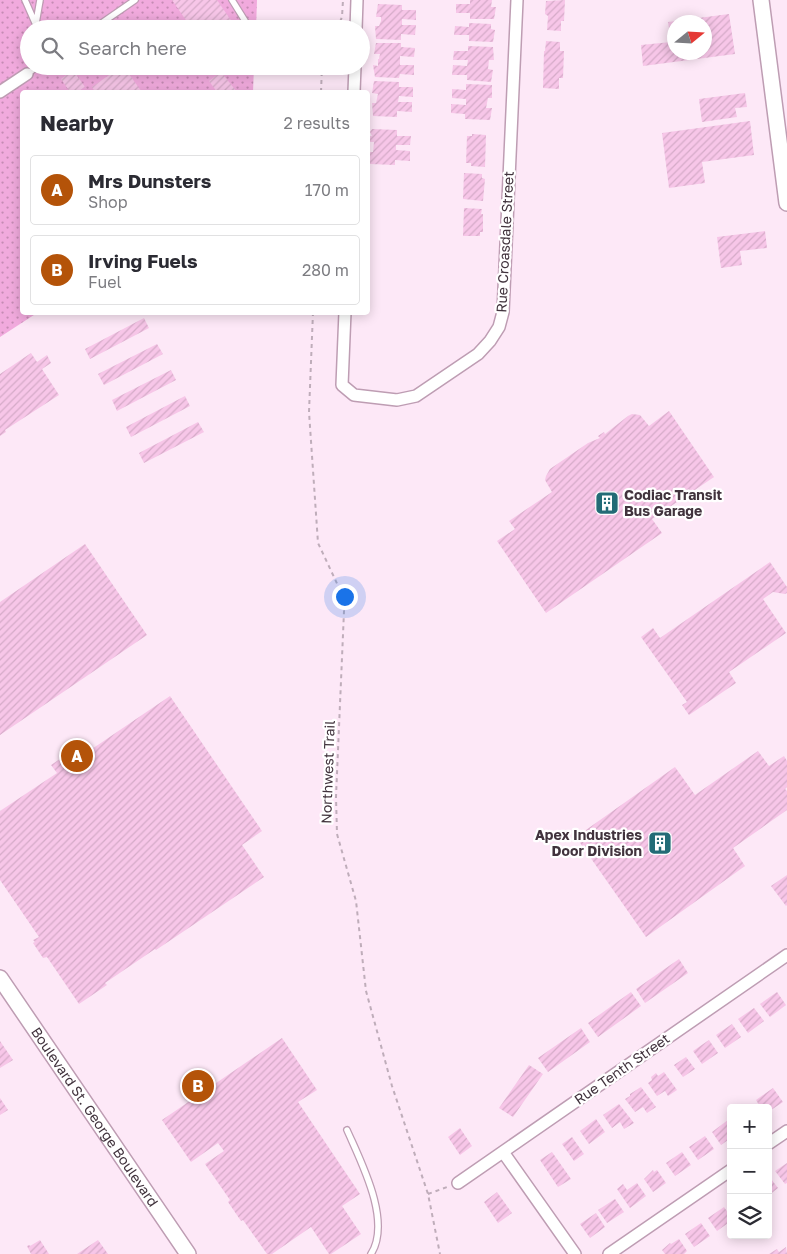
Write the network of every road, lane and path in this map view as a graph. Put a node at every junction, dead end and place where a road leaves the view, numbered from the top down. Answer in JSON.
{"nodes":[{"id":1,"x":25,"y":0,"type":"edge"},
{"id":2,"x":40,"y":0,"type":"edge"},
{"id":3,"x":135,"y":0,"type":"edge"},
{"id":4,"x":232,"y":0,"type":"edge"},
{"id":5,"x":343,"y":0,"type":"edge"},
{"id":6,"x":357,"y":0,"type":"edge"},
{"id":7,"x":517,"y":0,"type":"edge"},
{"id":8,"x":761,"y":0,"type":"edge"},
{"id":9,"x":32,"y":20,"type":"edge"},
{"id":10,"x":36,"y":20,"type":"edge"},
{"id":11,"x":106,"y":20,"type":"edge"},
{"id":12,"x":244,"y":20,"type":"edge"},
{"id":13,"x":341,"y":20,"type":"edge"},
{"id":14,"x":356,"y":20,"type":"edge"},
{"id":15,"x":21,"y":75,"type":"edge"},
{"id":16,"x":322,"y":75,"type":"edge"},
{"id":17,"x":355,"y":75,"type":"edge"},
{"id":18,"x":321,"y":90,"type":"edge"},
{"id":19,"x":354,"y":90,"type":"edge"},
{"id":20,"x":0,"y":92,"type":"edge"},
{"id":21,"x":787,"y":203,"type":"edge"},
{"id":22,"x":313,"y":315,"type":"edge"},
{"id":23,"x":345,"y":315,"type":"edge"},
{"id":24,"x":787,"y":955,"type":"edge"},
{"id":25,"x":1,"y":982,"type":"edge"},
{"id":26,"x":347,"y":1130,"type":"dead end"},
{"id":27,"x":787,"y":1131,"type":"edge"},
{"id":28,"x":772,"y":1141,"type":"edge"},
{"id":29,"x":503,"y":1152,"type":"junction"},
{"id":30,"x":727,"y":1173,"type":"edge"},
{"id":31,"x":458,"y":1183,"type":"joint"},
{"id":32,"x":428,"y":1194,"type":"junction"},
{"id":33,"x":188,"y":1254,"type":"edge"},
{"id":34,"x":371,"y":1254,"type":"edge"},
{"id":35,"x":440,"y":1254,"type":"edge"},
{"id":36,"x":575,"y":1254,"type":"edge"},
{"id":37,"x":609,"y":1254,"type":"edge"}],
"edges":[{"from":1,"to":9,"type":"lane"},
{"from":2,"to":10,"type":"lane"},
{"from":3,"to":11,"type":"lane"},
{"from":4,"to":12,"type":"lane"},
{"from":5,"to":13,"type":"path"},
{"from":6,"to":14,"type":"street"},
{"from":7,"to":23,"type":"street","name":"Rue Croasdale Street"},
{"from":8,"to":21,"type":"main road"},
{"from":15,"to":20,"type":"street"},
{"from":16,"to":18,"type":"path"},
{"from":17,"to":19,"type":"street"},
{"from":22,"to":32,"type":"path","name":"Northwest Trail"},
{"from":24,"to":29,"type":"street","name":"Rue Tenth Street"},
{"from":25,"to":33,"type":"main road","name":"Boulevard St. George Boulevard"},
{"from":26,"to":34,"type":"lane"},
{"from":27,"to":28,"type":"street"},
{"from":29,"to":31,"type":"street","name":"Rue Tenth Street"},
{"from":29,"to":36,"type":"street"},
{"from":30,"to":37,"type":"street"},
{"from":31,"to":32,"type":"path"},
{"from":32,"to":35,"type":"path","name":"Northwest Trail"}]}
